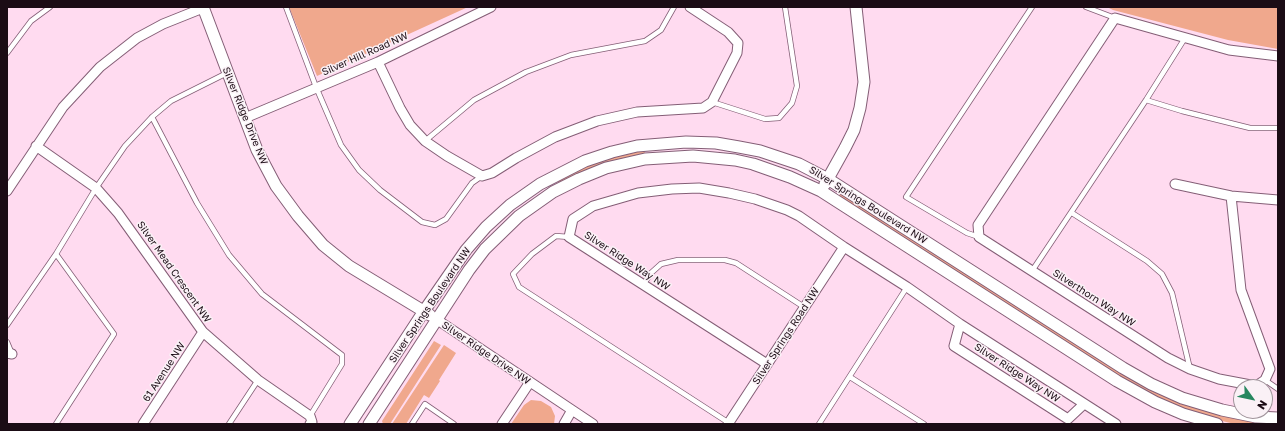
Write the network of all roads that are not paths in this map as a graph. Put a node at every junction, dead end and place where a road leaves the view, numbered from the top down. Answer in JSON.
{"nodes":[{"id":1,"x":50,"y":7,"type":"edge"},
{"id":2,"x":203,"y":7,"type":"edge"},
{"id":3,"x":286,"y":7,"type":"edge"},
{"id":4,"x":492,"y":7,"type":"edge"},
{"id":5,"x":674,"y":7,"type":"edge"},
{"id":6,"x":690,"y":7,"type":"edge"},
{"id":7,"x":785,"y":7,"type":"edge"},
{"id":8,"x":856,"y":7,"type":"edge"},
{"id":9,"x":1032,"y":7,"type":"edge"},
{"id":10,"x":1086,"y":7,"type":"edge"},
{"id":11,"x":1114,"y":18,"type":"junction"},
{"id":12,"x":1184,"y":38,"type":"junction"},
{"id":13,"x":7,"y":53,"type":"edge"},
{"id":14,"x":1278,"y":56,"type":"edge"},
{"id":15,"x":378,"y":62,"type":"junction"},
{"id":16,"x":227,"y":73,"type":"junction"},
{"id":17,"x":316,"y":87,"type":"junction"},
{"id":18,"x":1146,"y":100,"type":"junction"},
{"id":19,"x":712,"y":102,"type":"junction"},
{"id":20,"x":152,"y":117,"type":"junction"},
{"id":21,"x":245,"y":118,"type":"junction"},
{"id":22,"x":1278,"y":128,"type":"edge"},
{"id":23,"x":426,"y":141,"type":"junction"},
{"id":24,"x":36,"y":146,"type":"junction"},
{"id":25,"x":482,"y":176,"type":"junction"},
{"id":26,"x":828,"y":178,"type":"junction"},
{"id":27,"x":1175,"y":184,"type":"dead end"},
{"id":28,"x":96,"y":188,"type":"junction"},
{"id":29,"x":7,"y":191,"type":"edge"},
{"id":30,"x":821,"y":191,"type":"junction"},
{"id":31,"x":1231,"y":196,"type":"junction"},
{"id":32,"x":1278,"y":200,"type":"edge"},
{"id":33,"x":1072,"y":213,"type":"junction"},
{"id":34,"x":569,"y":237,"type":"junction"},
{"id":35,"x":979,"y":237,"type":"junction"},
{"id":36,"x":844,"y":247,"type":"junction"},
{"id":37,"x":56,"y":254,"type":"junction"},
{"id":38,"x":1032,"y":271,"type":"junction"},
{"id":39,"x":643,"y":285,"type":"junction"},
{"id":40,"x":907,"y":288,"type":"junction"},
{"id":41,"x":804,"y":307,"type":"junction"},
{"id":42,"x":424,"y":311,"type":"junction"},
{"id":43,"x":436,"y":320,"type":"junction"},
{"id":44,"x":960,"y":324,"type":"junction"},
{"id":45,"x":7,"y":325,"type":"edge"},
{"id":46,"x":203,"y":332,"type":"junction"},
{"id":47,"x":7,"y":342,"type":"edge"},
{"id":48,"x":10,"y":354,"type":"edge"},
{"id":49,"x":767,"y":364,"type":"junction"},
{"id":50,"x":1190,"y":369,"type":"junction"},
{"id":51,"x":850,"y":377,"type":"junction"},
{"id":52,"x":1265,"y":379,"type":"edge"},
{"id":53,"x":258,"y":380,"type":"junction"},
{"id":54,"x":530,"y":382,"type":"junction"},
{"id":55,"x":1233,"y":382,"type":"edge"},
{"id":56,"x":1084,"y":404,"type":"junction"},
{"id":57,"x":572,"y":410,"type":"junction"},
{"id":58,"x":1278,"y":418,"type":"edge"},
{"id":59,"x":310,"y":420,"type":"edge"},
{"id":60,"x":373,"y":420,"type":"edge"},
{"id":61,"x":56,"y":424,"type":"edge"},
{"id":62,"x":143,"y":424,"type":"edge"},
{"id":63,"x":229,"y":424,"type":"edge"},
{"id":64,"x":350,"y":424,"type":"edge"},
{"id":65,"x":412,"y":424,"type":"edge"},
{"id":66,"x":454,"y":424,"type":"edge"},
{"id":67,"x":502,"y":424,"type":"edge"},
{"id":68,"x":564,"y":424,"type":"edge"},
{"id":69,"x":593,"y":424,"type":"edge"},
{"id":70,"x":729,"y":424,"type":"edge"},
{"id":71,"x":819,"y":424,"type":"edge"},
{"id":72,"x":924,"y":424,"type":"edge"},
{"id":73,"x":1116,"y":424,"type":"edge"},
{"id":74,"x":1217,"y":424,"type":"edge"}],
"edges":[{"from":1,"to":13,"type":"lane"},
{"from":2,"to":16,"type":"street","name":"Silver Ridge Drive NW"},
{"from":2,"to":24,"type":"street"},
{"from":3,"to":17,"type":"lane"},
{"from":4,"to":15,"type":"street","name":"Silver Hill Road NW"},
{"from":5,"to":23,"type":"lane"},
{"from":6,"to":19,"type":"street"},
{"from":7,"to":19,"type":"lane"},
{"from":8,"to":26,"type":"street"},
{"from":9,"to":35,"type":"lane"},
{"from":10,"to":11,"type":"lane"},
{"from":11,"to":12,"type":"street"},
{"from":11,"to":35,"type":"street"},
{"from":12,"to":14,"type":"street"},
{"from":12,"to":18,"type":"lane"},
{"from":15,"to":17,"type":"street","name":"Silver Hill Road NW"},
{"from":15,"to":23,"type":"street"},
{"from":16,"to":20,"type":"lane"},
{"from":16,"to":21,"type":"street","name":"Silver Ridge Drive NW"},
{"from":17,"to":21,"type":"street","name":"Silver Hill Road NW"},
{"from":17,"to":25,"type":"lane"},
{"from":18,"to":22,"type":"lane"},
{"from":18,"to":33,"type":"lane"},
{"from":19,"to":25,"type":"street"},
{"from":20,"to":28,"type":"lane"},
{"from":20,"to":59,"type":"lane"},
{"from":21,"to":42,"type":"street","name":"Silver Ridge Drive NW"},
{"from":23,"to":25,"type":"street"},
{"from":24,"to":28,"type":"street","name":"Silver Mead Crescent NW"},
{"from":24,"to":29,"type":"street"},
{"from":26,"to":30,"type":"street"},
{"from":26,"to":42,"type":"street","name":"Silver Springs Boulevard NW"},
{"from":26,"to":58,"type":"street","name":"Silver Springs Boulevard NW"},
{"from":27,"to":31,"type":"street"},
{"from":28,"to":37,"type":"lane"},
{"from":28,"to":46,"type":"street","name":"Silver Mead Crescent NW"},
{"from":30,"to":43,"type":"street","name":"Silver Springs Boulevard NW"},
{"from":30,"to":74,"type":"street","name":"Silver Springs Boulevard NW"},
{"from":31,"to":32,"type":"street"},
{"from":31,"to":52,"type":"street"},
{"from":33,"to":38,"type":"lane"},
{"from":33,"to":50,"type":"lane"},
{"from":34,"to":36,"type":"street","name":"Silver Ridge Way NW"},
{"from":34,"to":39,"type":"street","name":"Silver Ridge Way NW"},
{"from":34,"to":70,"type":"lane"},
{"from":35,"to":38,"type":"street","name":"Silverthorn Way NW"},
{"from":36,"to":40,"type":"street","name":"Silver Ridge Way NW"},
{"from":36,"to":41,"type":"street","name":"Silver Springs Road NW"},
{"from":37,"to":45,"type":"lane"},
{"from":37,"to":61,"type":"lane"},
{"from":38,"to":50,"type":"street","name":"Silverthorn Way NW"},
{"from":39,"to":41,"type":"lane"},
{"from":39,"to":49,"type":"street","name":"Silver Ridge Way NW"},
{"from":40,"to":44,"type":"street","name":"Silver Ridge Way NW"},
{"from":40,"to":51,"type":"lane"},
{"from":41,"to":49,"type":"street","name":"Silver Springs Road NW"},
{"from":42,"to":43,"type":"street","name":"Silver Ridge Drive NW"},
{"from":42,"to":64,"type":"street","name":"Silver Springs Boulevard NW"},
{"from":43,"to":54,"type":"street","name":"Silver Ridge Drive NW"},
{"from":43,"to":60,"type":"street","name":"Silver Springs Boulevard NW"},
{"from":44,"to":56,"type":"street","name":"Silver Ridge Way NW"},
{"from":44,"to":56,"type":"street","name":"Silver Ridge Way NW"},
{"from":46,"to":53,"type":"street","name":"Silver Mead Crescent NW"},
{"from":46,"to":62,"type":"street","name":"61 Avenue NW"},
{"from":47,"to":48,"type":"lane"},
{"from":49,"to":70,"type":"street","name":"Silver Springs Road NW"},
{"from":50,"to":55,"type":"street","name":"Silverthorn Way NW"},
{"from":51,"to":71,"type":"lane"},
{"from":51,"to":72,"type":"lane"},
{"from":53,"to":59,"type":"street","name":"Silver Mead Crescent NW"},
{"from":53,"to":63,"type":"lane"},
{"from":54,"to":57,"type":"street","name":"Silver Ridge Drive NW"},
{"from":54,"to":67,"type":"street"},
{"from":56,"to":73,"type":"street","name":"Silver Ridge Way NW"},
{"from":57,"to":68,"type":"street"},
{"from":57,"to":69,"type":"street","name":"Silver Ridge Drive NW"},
{"from":65,"to":66,"type":"lane"}]}
